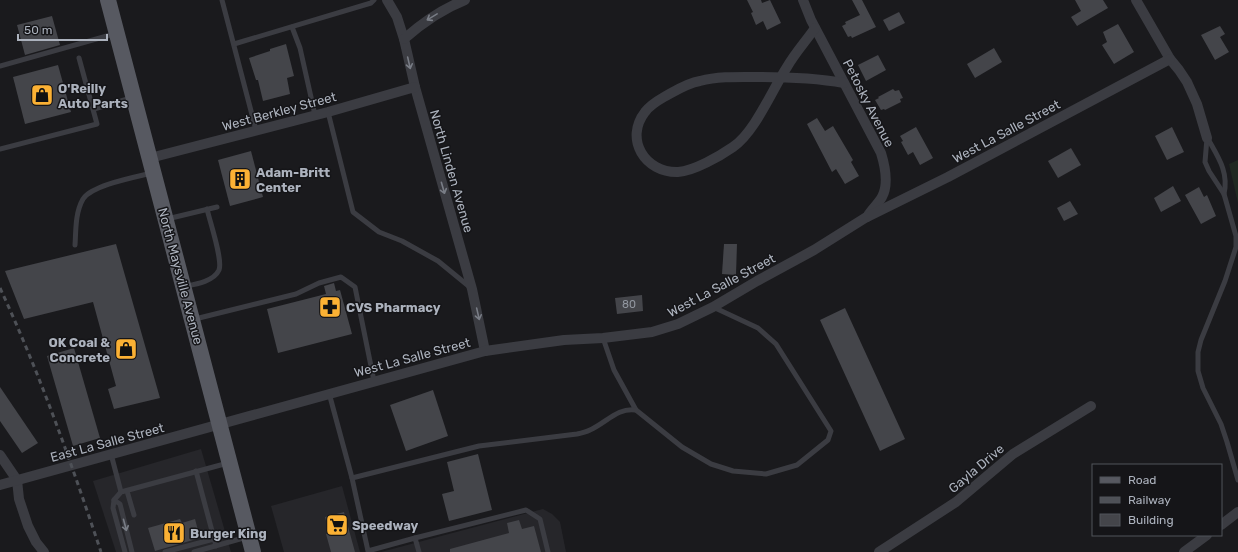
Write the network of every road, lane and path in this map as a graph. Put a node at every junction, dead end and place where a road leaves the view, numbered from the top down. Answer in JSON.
{"nodes":[{"id":1,"x":108,"y":0,"type":"edge"},
{"id":2,"x":222,"y":0,"type":"edge"},
{"id":3,"x":374,"y":0,"type":"edge"},
{"id":4,"x":387,"y":0,"type":"edge"},
{"id":5,"x":465,"y":0,"type":"edge"},
{"id":6,"x":803,"y":0,"type":"edge"},
{"id":7,"x":1136,"y":0,"type":"edge"},
{"id":8,"x":292,"y":28,"type":"junction"},
{"id":9,"x":815,"y":28,"type":"junction"},
{"id":10,"x":117,"y":33,"type":"junction"},
{"id":11,"x":404,"y":39,"type":"junction"},
{"id":12,"x":234,"y":44,"type":"junction"},
{"id":13,"x":79,"y":58,"type":"dead end"},
{"id":14,"x":1170,"y":59,"type":"junction"},
{"id":15,"x":0,"y":66,"type":"edge"},
{"id":16,"x":781,"y":77,"type":"junction"},
{"id":17,"x":844,"y":83,"type":"junction"},
{"id":18,"x":415,"y":87,"type":"junction"},
{"id":19,"x":134,"y":97,"type":"junction"},
{"id":20,"x":94,"y":109,"type":"junction"},
{"id":21,"x":328,"y":112,"type":"junction"},
{"id":22,"x":315,"y":115,"type":"junction"},
{"id":23,"x":256,"y":130,"type":"junction"},
{"id":24,"x":1207,"y":138,"type":"junction"},
{"id":25,"x":0,"y":149,"type":"edge"},
{"id":26,"x":152,"y":165,"type":"junction"},
{"id":27,"x":1224,"y":194,"type":"junction"},
{"id":28,"x":217,"y":207,"type":"dead end"},
{"id":29,"x":207,"y":209,"type":"junction"},
{"id":30,"x":865,"y":218,"type":"junction"},
{"id":31,"x":166,"y":219,"type":"junction"},
{"id":32,"x":75,"y":245,"type":"dead end"},
{"id":33,"x":183,"y":287,"type":"junction"},
{"id":34,"x":472,"y":289,"type":"junction"},
{"id":35,"x":713,"y":307,"type":"junction"},
{"id":36,"x":193,"y":320,"type":"junction"},
{"id":37,"x":603,"y":338,"type":"junction"},
{"id":38,"x":485,"y":351,"type":"junction"},
{"id":39,"x":374,"y":381,"type":"junction"},
{"id":40,"x":329,"y":393,"type":"junction"},
{"id":41,"x":1091,"y":406,"type":"dead end"},
{"id":42,"x":636,"y":410,"type":"junction"},
{"id":43,"x":220,"y":424,"type":"junction"},
{"id":44,"x":111,"y":454,"type":"junction"},
{"id":45,"x":0,"y":455,"type":"edge"},
{"id":46,"x":230,"y":462,"type":"junction"},
{"id":47,"x":196,"y":471,"type":"junction"},
{"id":48,"x":352,"y":478,"type":"junction"},
{"id":49,"x":16,"y":480,"type":"junction"},
{"id":50,"x":1238,"y":480,"type":"edge"},
{"id":51,"x":0,"y":485,"type":"edge"},
{"id":52,"x":127,"y":491,"type":"junction"},
{"id":53,"x":121,"y":492,"type":"junction"},
{"id":54,"x":114,"y":500,"type":"junction"},
{"id":55,"x":1238,"y":512,"type":"edge"},
{"id":56,"x":134,"y":515,"type":"dead end"},
{"id":57,"x":1222,"y":524,"type":"edge"},
{"id":58,"x":249,"y":536,"type":"junction"},
{"id":59,"x":1206,"y":536,"type":"edge"},
{"id":60,"x":415,"y":538,"type":"junction"},
{"id":61,"x":214,"y":539,"type":"junction"},
{"id":62,"x":216,"y":546,"type":"junction"},
{"id":63,"x":44,"y":552,"type":"edge"},
{"id":64,"x":125,"y":552,"type":"edge"},
{"id":65,"x":132,"y":552,"type":"edge"},
{"id":66,"x":165,"y":552,"type":"edge"},
{"id":67,"x":194,"y":552,"type":"edge"},
{"id":68,"x":253,"y":552,"type":"edge"},
{"id":69,"x":419,"y":552,"type":"edge"},
{"id":70,"x":548,"y":552,"type":"edge"},
{"id":71,"x":879,"y":552,"type":"edge"},
{"id":72,"x":1184,"y":552,"type":"edge"}],
"edges":[{"from":1,"to":10,"type":"main road","name":"North Maysville Avenue"},
{"from":2,"to":12,"type":"lane"},
{"from":3,"to":8,"type":"lane"},
{"from":4,"to":11,"type":"street","name":"North Linden Avenue"},
{"from":5,"to":11,"type":"street","one_way":true},
{"from":6,"to":9,"type":"street","name":"Petosky Avenue"},
{"from":7,"to":14,"type":"street"},
{"from":8,"to":12,"type":"lane"},
{"from":8,"to":22,"type":"lane"},
{"from":9,"to":16,"type":"street"},
{"from":9,"to":17,"type":"street","name":"Petosky Avenue"},
{"from":10,"to":15,"type":"lane"},
{"from":10,"to":19,"type":"main road","name":"North Maysville Avenue"},
{"from":11,"to":18,"type":"street","name":"North Linden Avenue","one_way":true},
{"from":12,"to":23,"type":"lane"},
{"from":13,"to":20,"type":"lane"},
{"from":14,"to":24,"type":"street"},
{"from":14,"to":30,"type":"street","name":"West La Salle Street"},
{"from":16,"to":16,"type":"street"},
{"from":16,"to":17,"type":"street"},
{"from":17,"to":30,"type":"street","name":"Petosky Avenue"},
{"from":18,"to":21,"type":"street","name":"West Berkley Street"},
{"from":18,"to":34,"type":"street","name":"North Linden Avenue","one_way":true},
{"from":19,"to":20,"type":"lane"},
{"from":19,"to":26,"type":"main road","name":"North Maysville Avenue"},
{"from":20,"to":25,"type":"lane"},
{"from":21,"to":22,"type":"street","name":"West Berkley Street"},
{"from":21,"to":34,"type":"lane"},
{"from":22,"to":23,"type":"street","name":"West Berkley Street"},
{"from":23,"to":26,"type":"street","name":"West Berkley Street"},
{"from":24,"to":27,"type":"lane"},
{"from":24,"to":27,"type":"lane"},
{"from":26,"to":31,"type":"main road","name":"North Maysville Avenue"},
{"from":26,"to":32,"type":"lane"},
{"from":27,"to":50,"type":"lane"},
{"from":28,"to":29,"type":"lane"},
{"from":29,"to":31,"type":"lane"},
{"from":29,"to":33,"type":"lane"},
{"from":30,"to":35,"type":"street","name":"West La Salle Street"},
{"from":31,"to":33,"type":"main road","name":"North Maysville Avenue"},
{"from":33,"to":36,"type":"main road","name":"North Maysville Avenue"},
{"from":34,"to":38,"type":"street","name":"North Linden Avenue","one_way":true},
{"from":35,"to":37,"type":"street","name":"West La Salle Street"},
{"from":35,"to":42,"type":"lane"},
{"from":36,"to":39,"type":"lane"},
{"from":36,"to":43,"type":"main road","name":"North Maysville Avenue"},
{"from":37,"to":38,"type":"street","name":"West La Salle Street"},
{"from":37,"to":42,"type":"lane"},
{"from":38,"to":39,"type":"street","name":"West La Salle Street"},
{"from":39,"to":40,"type":"street","name":"West La Salle Street"},
{"from":40,"to":43,"type":"street","name":"West La Salle Street"},
{"from":40,"to":48,"type":"lane"},
{"from":41,"to":71,"type":"street","name":"Gayla Drive"},
{"from":42,"to":48,"type":"lane"},
{"from":43,"to":44,"type":"street","name":"East La Salle Street"},
{"from":43,"to":46,"type":"main road","name":"North Maysville Avenue"},
{"from":44,"to":49,"type":"street","name":"East La Salle Street"},
{"from":44,"to":53,"type":"lane"},
{"from":45,"to":49,"type":"street"},
{"from":46,"to":47,"type":"lane"},
{"from":46,"to":58,"type":"main road","name":"North Maysville Avenue"},
{"from":47,"to":52,"type":"lane"},
{"from":47,"to":61,"type":"lane"},
{"from":48,"to":60,"type":"lane"},
{"from":49,"to":51,"type":"street","name":"East La Salle Street"},
{"from":49,"to":63,"type":"street"},
{"from":52,"to":53,"type":"lane"},
{"from":52,"to":56,"type":"lane"},
{"from":53,"to":54,"type":"lane"},
{"from":54,"to":64,"type":"lane"},
{"from":54,"to":65,"type":"lane","one_way":true},
{"from":55,"to":57,"type":"street"},
{"from":58,"to":62,"type":"lane"},
{"from":58,"to":68,"type":"main road","name":"North Maysville Avenue"},
{"from":59,"to":72,"type":"street"},
{"from":60,"to":69,"type":"lane"},
{"from":60,"to":70,"type":"lane"},
{"from":61,"to":62,"type":"lane"},
{"from":61,"to":66,"type":"lane"},
{"from":62,"to":67,"type":"lane"}]}
